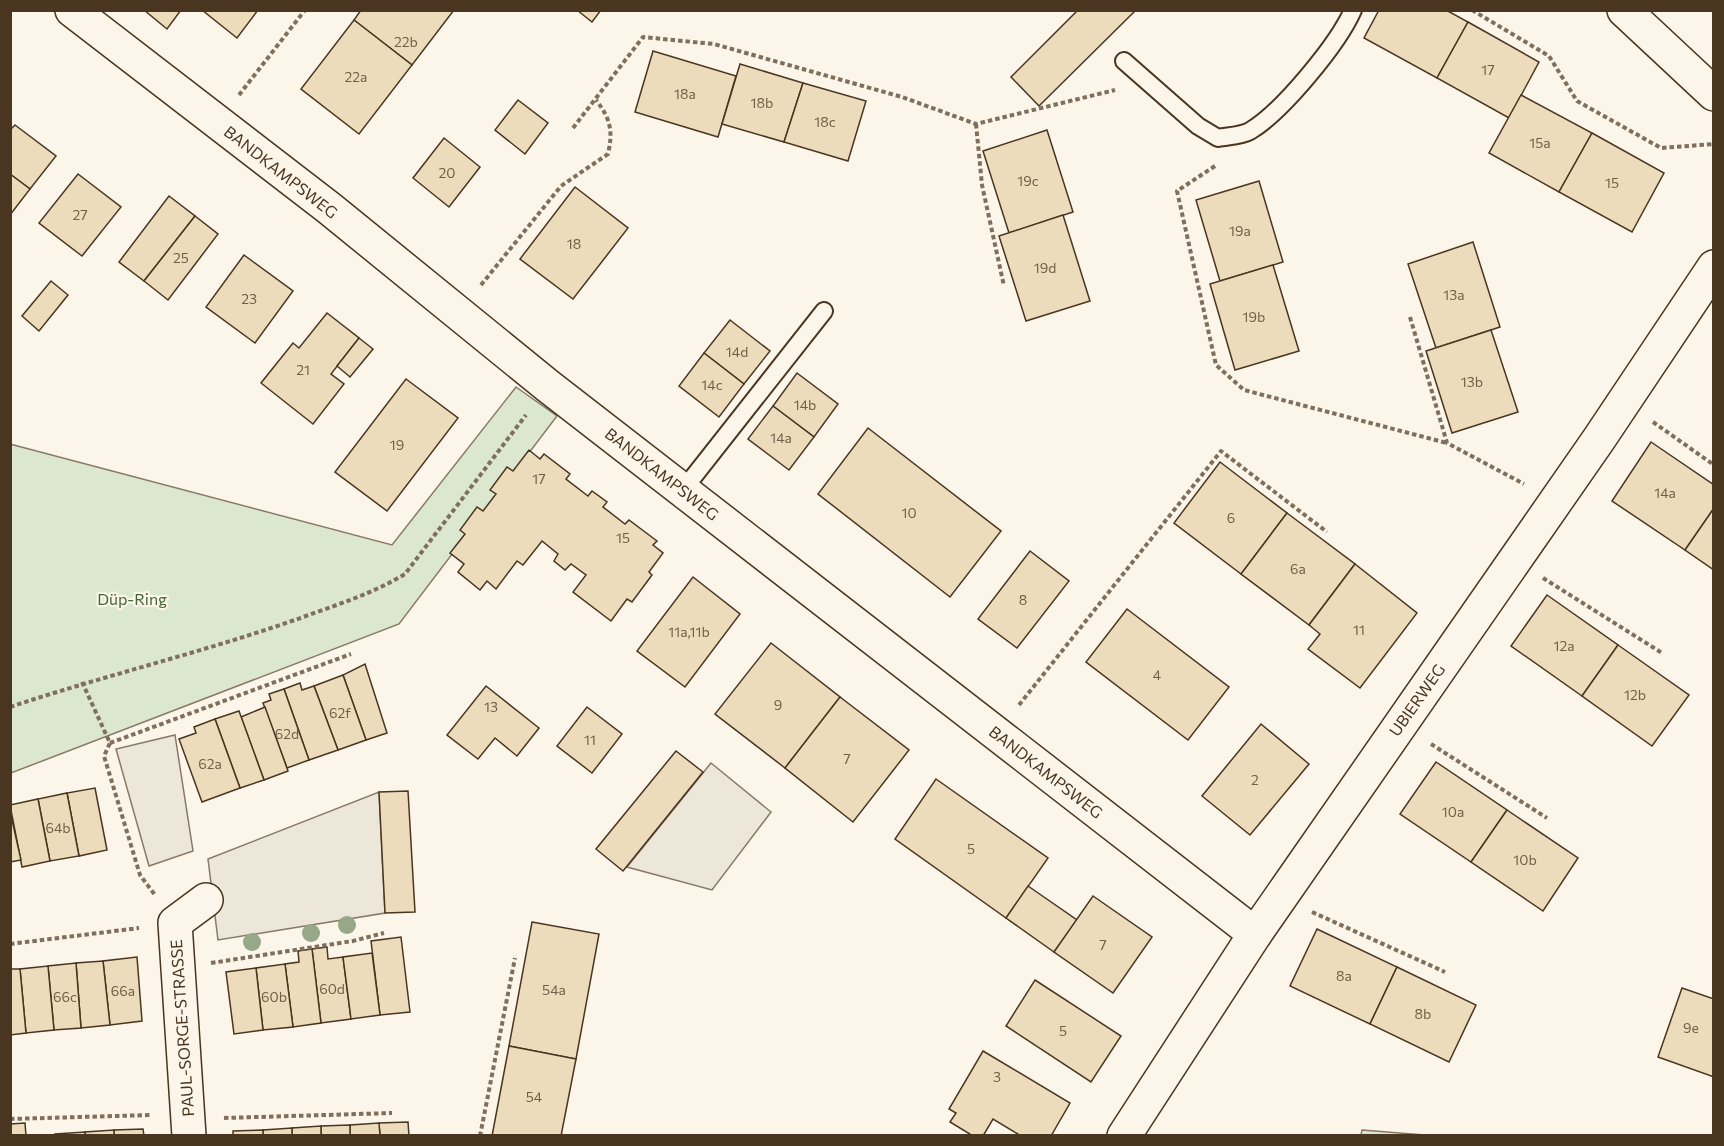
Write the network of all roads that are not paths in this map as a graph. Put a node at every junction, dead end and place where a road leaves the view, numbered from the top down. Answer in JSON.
{"nodes":[{"id":1,"x":72,"y":10,"type":"edge"},
{"id":2,"x":1353,"y":10,"type":"edge"},
{"id":3,"x":1624,"y":10,"type":"edge"},
{"id":4,"x":1124,"y":61,"type":"dead end"},
{"id":5,"x":1713,"y":94,"type":"edge"},
{"id":6,"x":1713,"y":267,"type":"edge"},
{"id":7,"x":825,"y":311,"type":"dead end"},
{"id":8,"x":683,"y":490,"type":"junction"},
{"id":9,"x":206,"y":900,"type":"dead end"},
{"id":10,"x":1255,"y":934,"type":"junction"},
{"id":11,"x":189,"y":1127,"type":"edge"},
{"id":12,"x":1124,"y":1136,"type":"edge"}],
"edges":[{"from":1,"to":8,"type":"street","name":"BANDKAMPSWEG"},
{"from":2,"to":4,"type":"lane"},
{"from":3,"to":5,"type":"street"},
{"from":6,"to":10,"type":"street","name":"UBIERWEG"},
{"from":7,"to":8,"type":"lane"},
{"from":8,"to":10,"type":"street","name":"BANDKAMPSWEG"},
{"from":9,"to":11,"type":"street","name":"PAUL-SORGE-STRASSE"},
{"from":10,"to":12,"type":"street","name":"UBIERWEG"}]}
